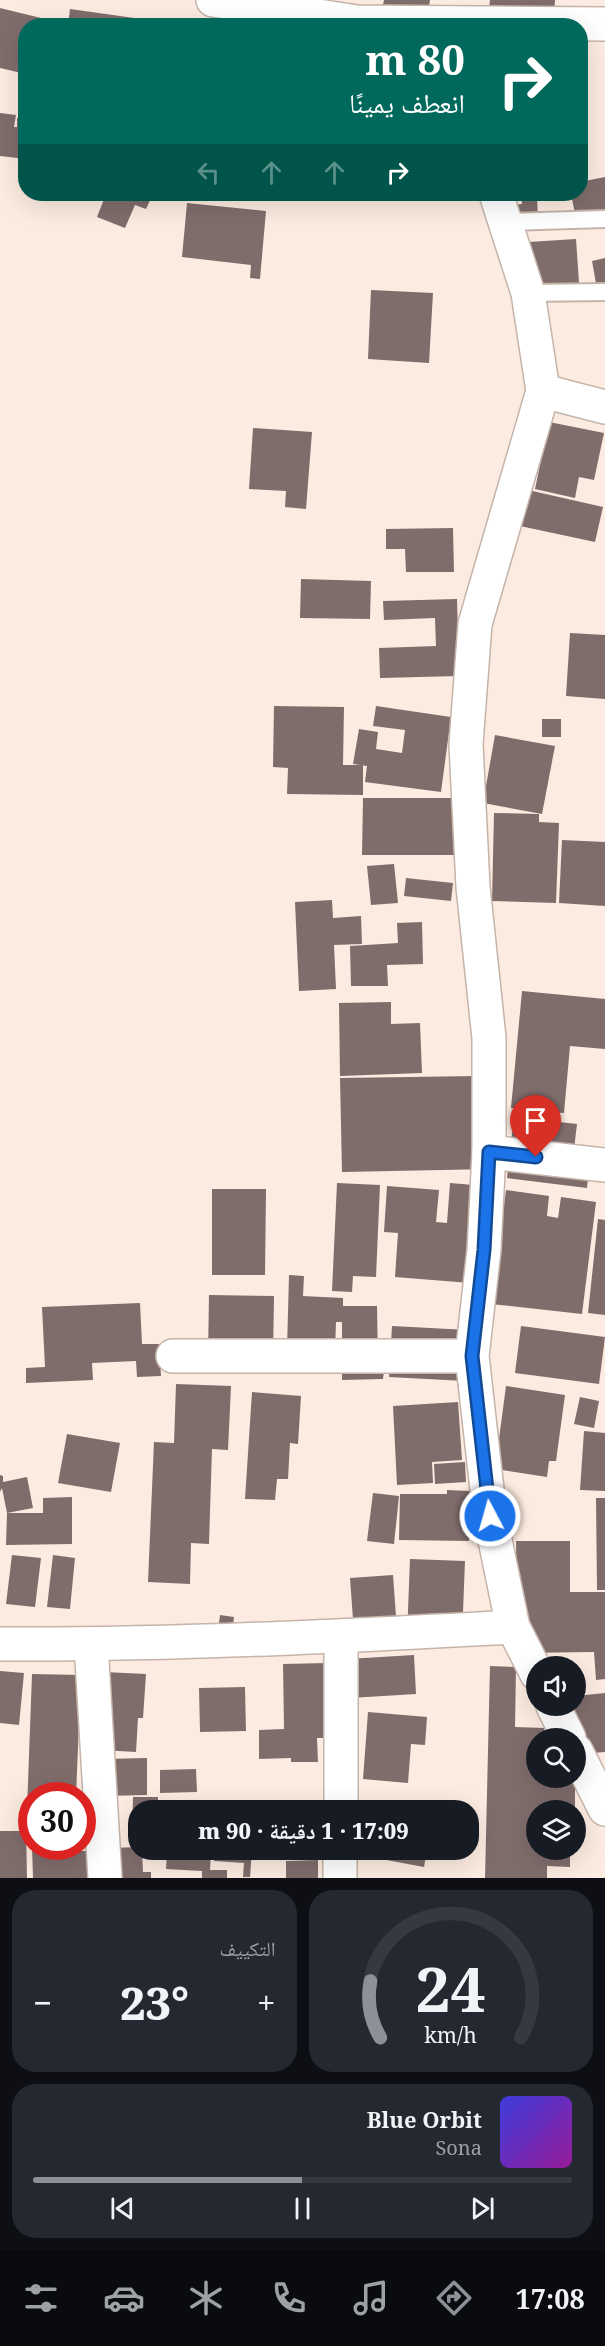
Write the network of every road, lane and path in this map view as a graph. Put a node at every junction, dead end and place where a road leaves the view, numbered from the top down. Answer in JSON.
{"nodes":[{"id":1,"x":213,"y":0,"type":"edge"},
{"id":2,"x":331,"y":18,"type":"edge"},
{"id":3,"x":588,"y":24,"type":"edge"},
{"id":4,"x":605,"y":24,"type":"edge"},
{"id":5,"x":501,"y":208,"type":"edge"},
{"id":6,"x":605,"y":219,"type":"edge"},
{"id":7,"x":605,"y":291,"type":"edge"},
{"id":8,"x":528,"y":293,"type":"junction"},
{"id":9,"x":543,"y":391,"type":"junction"},
{"id":10,"x":605,"y":407,"type":"edge"},
{"id":11,"x":489,"y":1152,"type":"junction"},
{"id":12,"x":605,"y":1165,"type":"edge"},
{"id":13,"x":173,"y":1356,"type":"dead end"},
{"id":14,"x":472,"y":1356,"type":"junction"},
{"id":15,"x":513,"y":1627,"type":"junction"},
{"id":16,"x":341,"y":1636,"type":"junction"},
{"id":17,"x":0,"y":1644,"type":"edge"},
{"id":18,"x":91,"y":1644,"type":"junction"},
{"id":19,"x":528,"y":1656,"type":"edge"},
{"id":20,"x":586,"y":1771,"type":"edge"},
{"id":21,"x":341,"y":1800,"type":"edge"},
{"id":22,"x":605,"y":1809,"type":"edge"},
{"id":23,"x":340,"y":1860,"type":"edge"},
{"id":24,"x":105,"y":1878,"type":"edge"},
{"id":25,"x":340,"y":1878,"type":"edge"}],
"edges":[{"from":1,"to":2,"type":"street"},
{"from":3,"to":4,"type":"street"},
{"from":5,"to":6,"type":"lane"},
{"from":5,"to":8,"type":"street"},
{"from":7,"to":8,"type":"lane"},
{"from":8,"to":9,"type":"street"},
{"from":9,"to":10,"type":"street"},
{"from":9,"to":11,"type":"street"},
{"from":11,"to":12,"type":"street"},
{"from":11,"to":14,"type":"street"},
{"from":13,"to":14,"type":"street"},
{"from":14,"to":15,"type":"street"},
{"from":15,"to":16,"type":"street"},
{"from":15,"to":19,"type":"street"},
{"from":16,"to":18,"type":"street"},
{"from":16,"to":21,"type":"street"},
{"from":17,"to":18,"type":"street"},
{"from":18,"to":24,"type":"street"},
{"from":20,"to":22,"type":"street"},
{"from":23,"to":25,"type":"street"}]}
